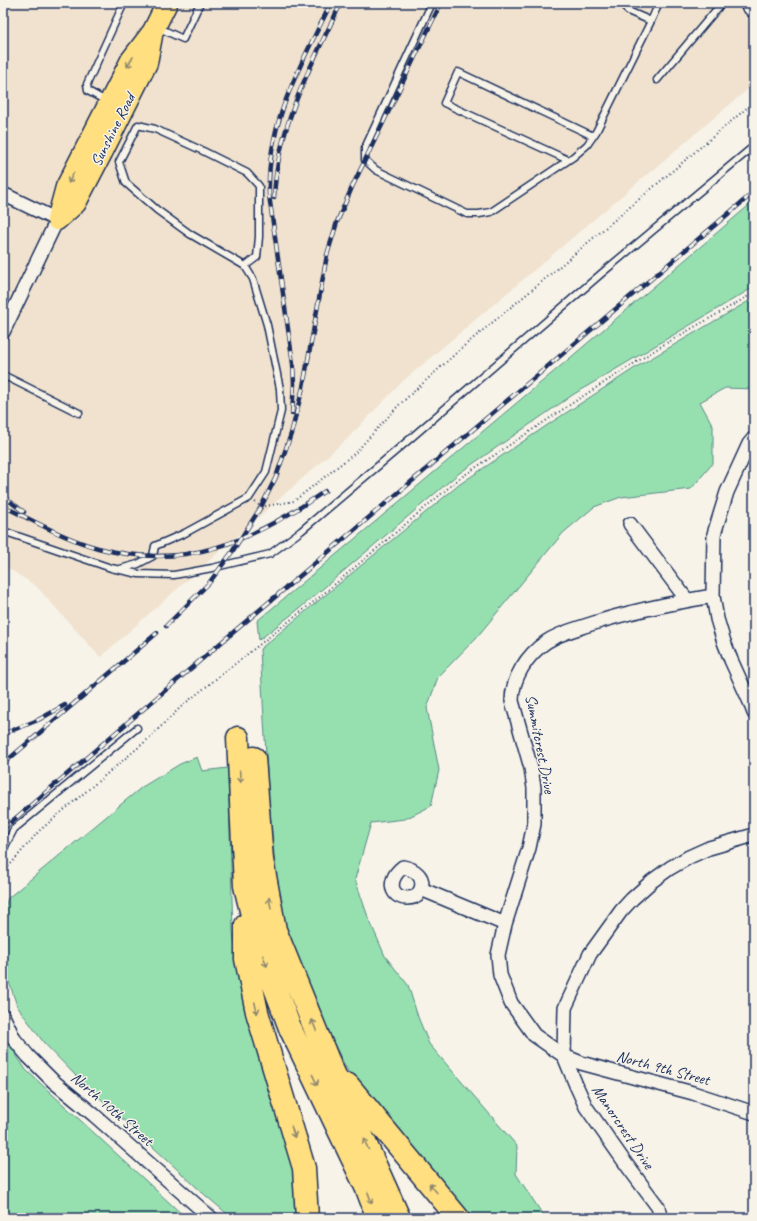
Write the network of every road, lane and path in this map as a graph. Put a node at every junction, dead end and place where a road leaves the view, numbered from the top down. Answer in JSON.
{"nodes":[{"id":1,"x":124,"y":3,"type":"edge"},
{"id":2,"x":167,"y":3,"type":"edge"},
{"id":3,"x":200,"y":3,"type":"edge"},
{"id":4,"x":432,"y":3,"type":"edge"},
{"id":5,"x":622,"y":3,"type":"edge"},
{"id":6,"x":659,"y":3,"type":"edge"},
{"id":7,"x":722,"y":3,"type":"edge"},
{"id":8,"x":741,"y":3,"type":"edge"},
{"id":9,"x":754,"y":10,"type":"edge"},
{"id":10,"x":650,"y":21,"type":"junction"},
{"id":11,"x":154,"y":28,"type":"junction"},
{"id":12,"x":657,"y":80,"type":"dead end"},
{"id":13,"x":110,"y":102,"type":"junction"},
{"id":14,"x":754,"y":102,"type":"edge"},
{"id":15,"x":593,"y":136,"type":"junction"},
{"id":16,"x":754,"y":146,"type":"edge"},
{"id":17,"x":568,"y":160,"type":"junction"},
{"id":18,"x":3,"y":194,"type":"edge"},
{"id":19,"x":57,"y":220,"type":"junction"},
{"id":20,"x":245,"y":266,"type":"junction"},
{"id":21,"x":754,"y":293,"type":"edge"},
{"id":22,"x":3,"y":332,"type":"edge"},
{"id":23,"x":3,"y":374,"type":"edge"},
{"id":24,"x":79,"y":413,"type":"dead end"},
{"id":25,"x":754,"y":438,"type":"edge"},
{"id":26,"x":249,"y":498,"type":"junction"},
{"id":27,"x":630,"y":524,"type":"dead end"},
{"id":28,"x":3,"y":531,"type":"edge"},
{"id":29,"x":118,"y":570,"type":"junction"},
{"id":30,"x":713,"y":596,"type":"junction"},
{"id":31,"x":687,"y":600,"type":"junction"},
{"id":32,"x":754,"y":713,"type":"edge"},
{"id":33,"x":137,"y":728,"type":"dead end"},
{"id":34,"x":754,"y":835,"type":"edge"},
{"id":35,"x":3,"y":850,"type":"edge"},
{"id":36,"x":3,"y":873,"type":"edge"},
{"id":37,"x":245,"y":886,"type":"junction"},
{"id":38,"x":421,"y":889,"type":"dead end"},
{"id":39,"x":504,"y":924,"type":"junction"},
{"id":40,"x":3,"y":1016,"type":"edge"},
{"id":41,"x":564,"y":1056,"type":"junction"},
{"id":42,"x":327,"y":1058,"type":"junction"},
{"id":43,"x":754,"y":1113,"type":"edge"},
{"id":44,"x":211,"y":1218,"type":"edge"},
{"id":45,"x":307,"y":1218,"type":"edge"},
{"id":46,"x":378,"y":1218,"type":"edge"},
{"id":47,"x":399,"y":1218,"type":"edge"},
{"id":48,"x":458,"y":1218,"type":"edge"},
{"id":49,"x":661,"y":1218,"type":"edge"}],
"edges":[{"from":1,"to":13,"type":"lane"},
{"from":2,"to":11,"type":"main road","name":"Sunshine Road"},
{"from":3,"to":11,"type":"lane"},
{"from":4,"to":17,"type":"lane"},
{"from":5,"to":10,"type":"lane"},
{"from":6,"to":10,"type":"lane"},
{"from":7,"to":12,"type":"lane"},
{"from":8,"to":9,"type":"lane"},
{"from":10,"to":15,"type":"lane"},
{"from":11,"to":13,"type":"main road","name":"Sunshine Road","one_way":true},
{"from":11,"to":19,"type":"main road","name":"Sunshine Road"},
{"from":13,"to":19,"type":"main road","name":"Sunshine Road","one_way":true},
{"from":14,"to":26,"type":"path"},
{"from":15,"to":17,"type":"lane"},
{"from":15,"to":17,"type":"lane"},
{"from":16,"to":29,"type":"lane"},
{"from":18,"to":19,"type":"street"},
{"from":19,"to":22,"type":"street","name":"Sunshine Road"},
{"from":20,"to":20,"type":"lane"},
{"from":20,"to":26,"type":"lane"},
{"from":21,"to":36,"type":"path"},
{"from":23,"to":24,"type":"lane"},
{"from":25,"to":30,"type":"street"},
{"from":26,"to":29,"type":"lane"},
{"from":27,"to":31,"type":"street"},
{"from":28,"to":29,"type":"lane"},
{"from":30,"to":31,"type":"street","name":"Summitcrest Drive"},
{"from":30,"to":32,"type":"street"},
{"from":31,"to":39,"type":"street","name":"Summitcrest Drive"},
{"from":33,"to":35,"type":"lane"},
{"from":34,"to":41,"type":"street","name":"Manorcrest Drive"},
{"from":42,"to":37,"type":"highway","one_way":true},
{"from":37,"to":45,"type":"highway","one_way":true},
{"from":37,"to":46,"type":"highway","one_way":true},
{"from":38,"to":39,"type":"street"},
{"from":39,"to":41,"type":"street","name":"Summitcrest Drive"},
{"from":40,"to":44,"type":"street","name":"North 10th Street"},
{"from":41,"to":43,"type":"street","name":"North 9th Street"},
{"from":41,"to":49,"type":"street","name":"Manorcrest Drive"},
{"from":47,"to":42,"type":"highway","one_way":true},
{"from":48,"to":42,"type":"highway","one_way":true}]}
